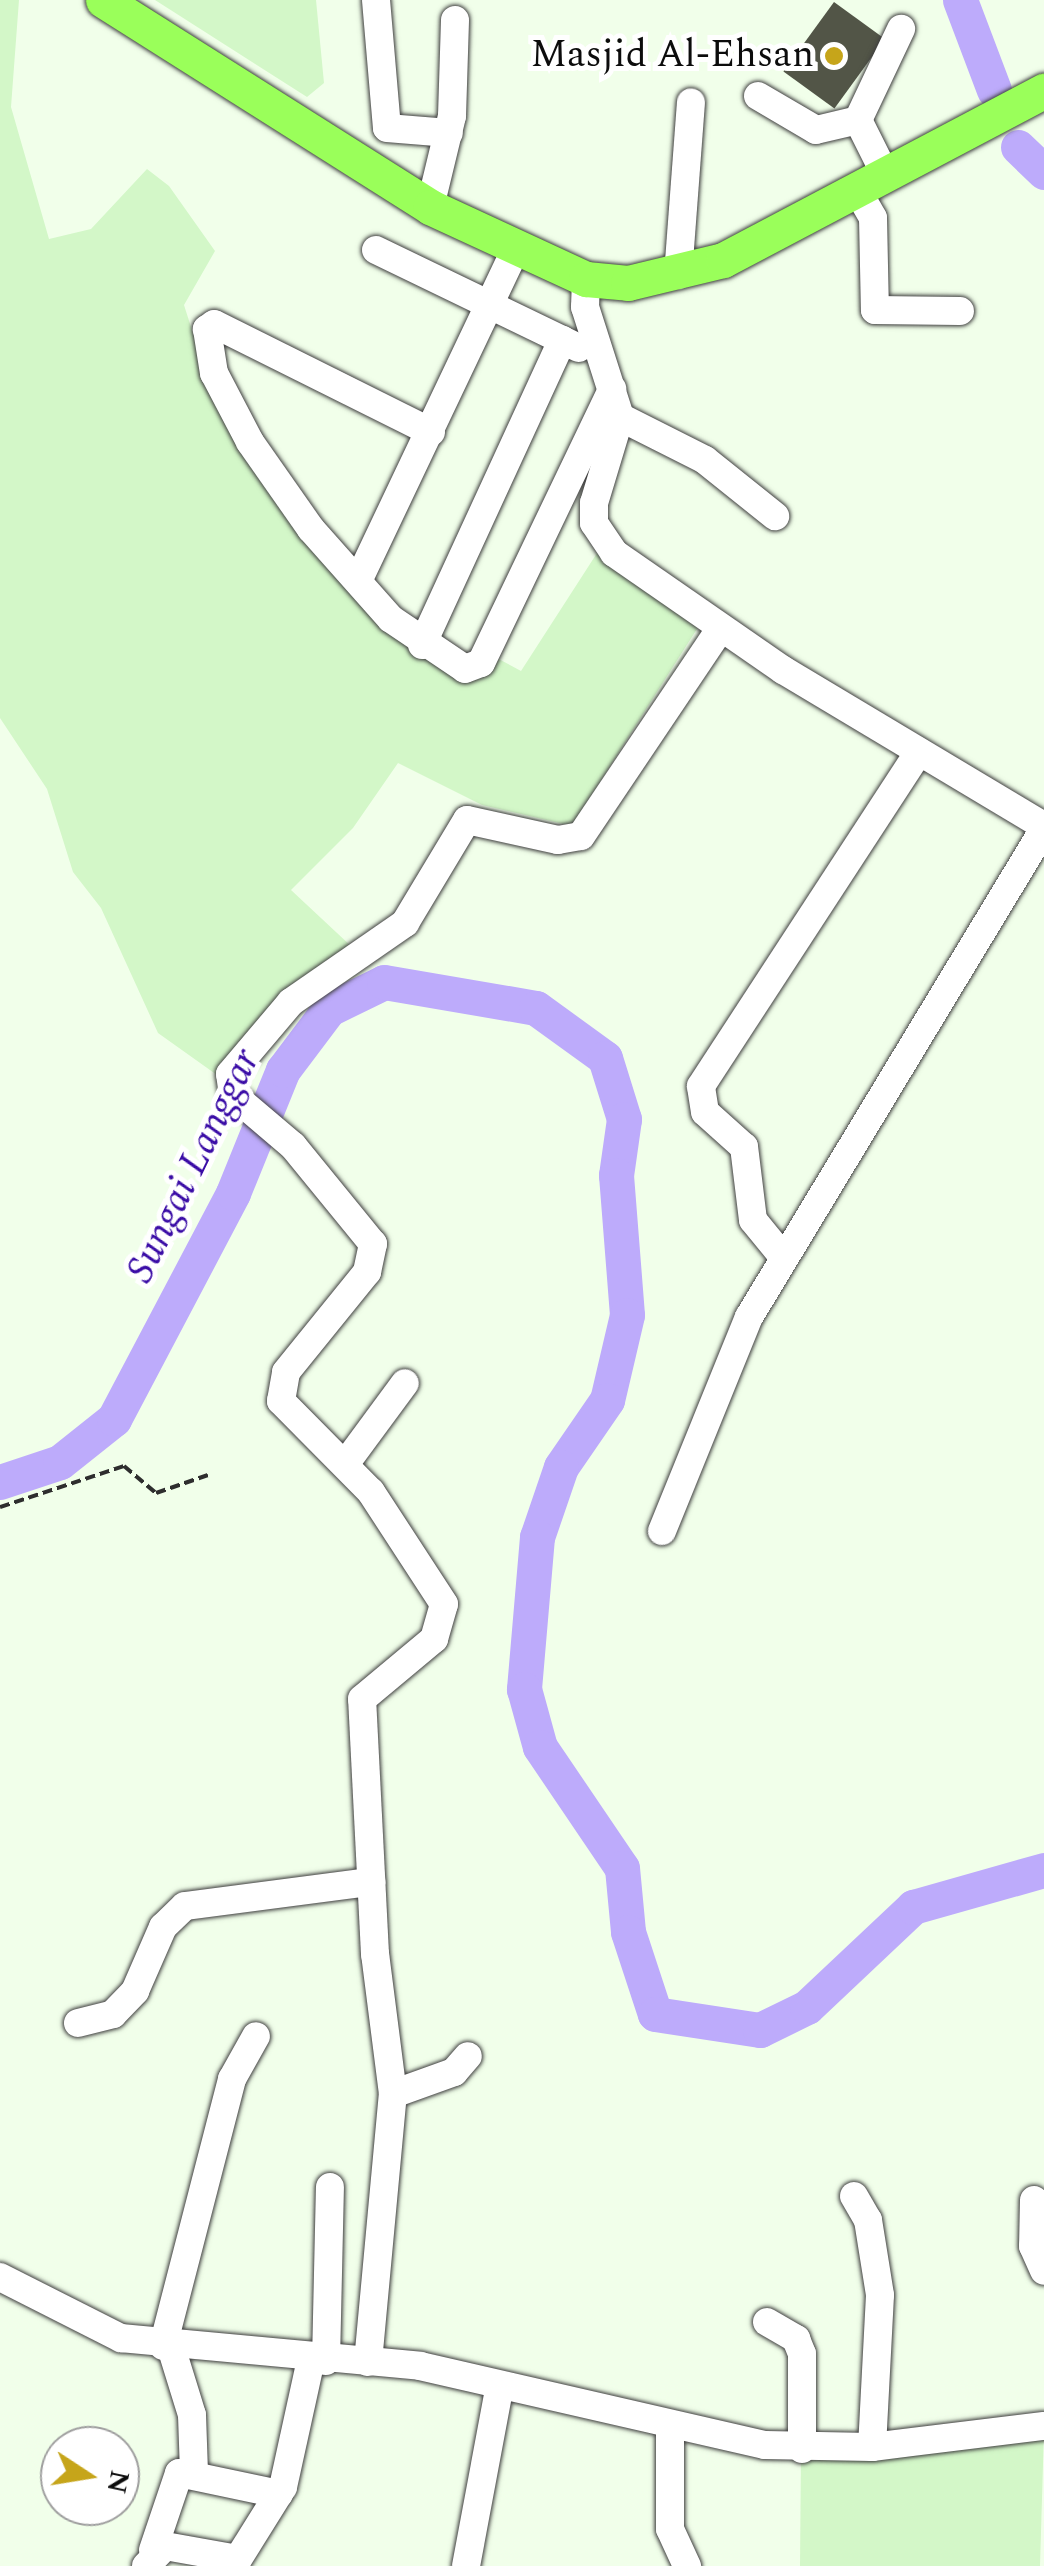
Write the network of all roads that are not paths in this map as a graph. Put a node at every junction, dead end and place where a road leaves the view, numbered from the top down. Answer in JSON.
{"nodes":[{"id":1,"x":103,"y":0,"type":"edge"},
{"id":2,"x":376,"y":0,"type":"edge"},
{"id":3,"x":455,"y":20,"type":"dead end"},
{"id":4,"x":901,"y":29,"type":"dead end"},
{"id":5,"x":1044,"y":90,"type":"edge"},
{"id":6,"x":758,"y":96,"type":"dead end"},
{"id":7,"x":691,"y":102,"type":"dead end"},
{"id":8,"x":858,"y":120,"type":"junction"},
{"id":9,"x":449,"y":133,"type":"junction"},
{"id":10,"x":871,"y":182,"type":"junction"},
{"id":11,"x":430,"y":207,"type":"junction"},
{"id":12,"x":516,"y":249,"type":"junction"},
{"id":13,"x":376,"y":250,"type":"dead end"},
{"id":14,"x":678,"y":275,"type":"junction"},
{"id":15,"x":586,"y":278,"type":"junction"},
{"id":16,"x":493,"y":306,"type":"junction"},
{"id":17,"x":960,"y":311,"type":"dead end"},
{"id":18,"x":562,"y":340,"type":"junction"},
{"id":19,"x":603,"y":359,"type":"junction"},
{"id":20,"x":612,"y":389,"type":"junction"},
{"id":21,"x":620,"y":417,"type":"junction"},
{"id":22,"x":431,"y":432,"type":"junction"},
{"id":23,"x":775,"y":516,"type":"dead end"},
{"id":24,"x":359,"y":578,"type":"junction"},
{"id":25,"x":720,"y":630,"type":"junction"},
{"id":26,"x":422,"y":646,"type":"junction"},
{"id":27,"x":919,"y":752,"type":"junction"},
{"id":28,"x":1044,"y":828,"type":"edge"},
{"id":29,"x":784,"y":1258,"type":"junction"},
{"id":30,"x":406,"y":1383,"type":"dead end"},
{"id":31,"x":346,"y":1462,"type":"junction"},
{"id":32,"x":662,"y":1531,"type":"dead end"},
{"id":33,"x":371,"y":1882,"type":"junction"},
{"id":34,"x":78,"y":2022,"type":"dead end"},
{"id":35,"x":256,"y":2036,"type":"dead end"},
{"id":36,"x":468,"y":2056,"type":"dead end"},
{"id":37,"x":393,"y":2094,"type":"junction"},
{"id":38,"x":330,"y":2186,"type":"dead end"},
{"id":39,"x":854,"y":2196,"type":"dead end"},
{"id":40,"x":1034,"y":2200,"type":"dead end"},
{"id":41,"x":1044,"y":2270,"type":"edge"},
{"id":42,"x":0,"y":2277,"type":"edge"},
{"id":43,"x":767,"y":2322,"type":"dead end"},
{"id":44,"x":167,"y":2347,"type":"junction"},
{"id":45,"x":319,"y":2360,"type":"junction"},
{"id":46,"x":368,"y":2362,"type":"junction"},
{"id":47,"x":500,"y":2385,"type":"junction"},
{"id":48,"x":670,"y":2425,"type":"junction"},
{"id":49,"x":1044,"y":2426,"type":"edge"},
{"id":50,"x":872,"y":2447,"type":"junction"},
{"id":51,"x":802,"y":2449,"type":"junction"},
{"id":52,"x":194,"y":2472,"type":"junction"},
{"id":53,"x":279,"y":2494,"type":"junction"},
{"id":54,"x":150,"y":2558,"type":"edge"},
{"id":55,"x":466,"y":2566,"type":"edge"},
{"id":56,"x":687,"y":2566,"type":"edge"}],
"edges":[{"from":1,"to":11,"type":"main road"},
{"from":2,"to":9,"type":"street"},
{"from":3,"to":9,"type":"street"},
{"from":4,"to":8,"type":"street"},
{"from":5,"to":10,"type":"main road"},
{"from":6,"to":8,"type":"street"},
{"from":7,"to":14,"type":"street"},
{"from":8,"to":10,"type":"street"},
{"from":9,"to":11,"type":"street"},
{"from":10,"to":14,"type":"main road"},
{"from":10,"to":17,"type":"street"},
{"from":11,"to":12,"type":"main road"},
{"from":12,"to":15,"type":"main road"},
{"from":12,"to":16,"type":"street"},
{"from":13,"to":16,"type":"street"},
{"from":14,"to":15,"type":"main road"},
{"from":15,"to":19,"type":"street"},
{"from":16,"to":18,"type":"street"},
{"from":16,"to":22,"type":"street"},
{"from":18,"to":19,"type":"street"},
{"from":18,"to":26,"type":"street"},
{"from":19,"to":20,"type":"street"},
{"from":20,"to":21,"type":"street"},
{"from":20,"to":26,"type":"street"},
{"from":21,"to":23,"type":"street"},
{"from":21,"to":25,"type":"street"},
{"from":22,"to":24,"type":"street"},
{"from":22,"to":24,"type":"street"},
{"from":24,"to":26,"type":"street"},
{"from":25,"to":27,"type":"street"},
{"from":25,"to":31,"type":"street"},
{"from":27,"to":28,"type":"street"},
{"from":27,"to":29,"type":"street"},
{"from":28,"to":29,"type":"street"},
{"from":29,"to":32,"type":"street"},
{"from":30,"to":31,"type":"street"},
{"from":31,"to":33,"type":"street"},
{"from":33,"to":34,"type":"street"},
{"from":33,"to":37,"type":"street"},
{"from":35,"to":44,"type":"street"},
{"from":36,"to":37,"type":"street"},
{"from":37,"to":46,"type":"street"},
{"from":38,"to":45,"type":"street"},
{"from":39,"to":50,"type":"street"},
{"from":40,"to":41,"type":"street"},
{"from":42,"to":44,"type":"street"},
{"from":43,"to":51,"type":"street"},
{"from":44,"to":45,"type":"street"},
{"from":44,"to":52,"type":"street"},
{"from":45,"to":46,"type":"street"},
{"from":45,"to":53,"type":"street"},
{"from":46,"to":47,"type":"street"},
{"from":47,"to":48,"type":"street"},
{"from":47,"to":55,"type":"street"},
{"from":48,"to":51,"type":"street"},
{"from":48,"to":56,"type":"street"},
{"from":49,"to":50,"type":"street"},
{"from":50,"to":51,"type":"street"},
{"from":52,"to":53,"type":"street"},
{"from":52,"to":54,"type":"street"},
{"from":53,"to":54,"type":"street"}]}
